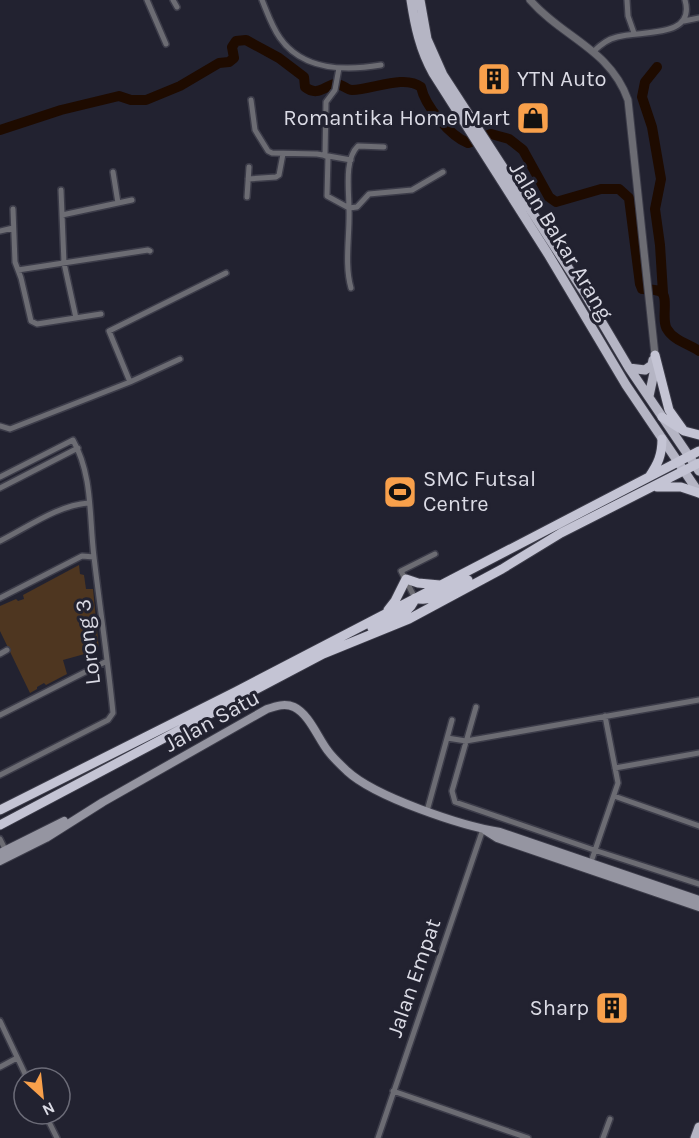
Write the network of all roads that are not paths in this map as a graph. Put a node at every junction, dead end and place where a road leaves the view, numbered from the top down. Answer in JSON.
{"nodes":[{"id":1,"x":147,"y":0,"type":"edge"},
{"id":2,"x":174,"y":0,"type":"edge"},
{"id":3,"x":261,"y":0,"type":"edge"},
{"id":4,"x":411,"y":0,"type":"edge"},
{"id":5,"x":420,"y":0,"type":"edge"},
{"id":6,"x":530,"y":0,"type":"edge"},
{"id":7,"x":627,"y":0,"type":"edge"},
{"id":8,"x":685,"y":0,"type":"edge"},
{"id":9,"x":177,"y":7,"type":"dead end"},
{"id":10,"x":699,"y":18,"type":"edge"},
{"id":11,"x":684,"y":21,"type":"junction"},
{"id":12,"x":634,"y":33,"type":"junction"},
{"id":13,"x":166,"y":44,"type":"dead end"},
{"id":14,"x":593,"y":52,"type":"junction"},
{"id":15,"x":381,"y":65,"type":"dead end"},
{"id":16,"x":339,"y":68,"type":"junction"},
{"id":17,"x":251,"y":100,"type":"dead end"},
{"id":18,"x":471,"y":126,"type":"junction"},
{"id":19,"x":384,"y":147,"type":"dead end"},
{"id":20,"x":485,"y":148,"type":"junction"},
{"id":21,"x":283,"y":154,"type":"junction"},
{"id":22,"x":327,"y":156,"type":"junction"},
{"id":23,"x":351,"y":160,"type":"junction"},
{"id":24,"x":249,"y":167,"type":"dead end"},
{"id":25,"x":113,"y":172,"type":"dead end"},
{"id":26,"x":443,"y":172,"type":"dead end"},
{"id":27,"x":248,"y":179,"type":"junction"},
{"id":28,"x":61,"y":190,"type":"dead end"},
{"id":29,"x":247,"y":197,"type":"dead end"},
{"id":30,"x":132,"y":200,"type":"dead end"},
{"id":31,"x":118,"y":203,"type":"junction"},
{"id":32,"x":349,"y":208,"type":"junction"},
{"id":33,"x":13,"y":209,"type":"dead end"},
{"id":34,"x":62,"y":215,"type":"junction"},
{"id":35,"x":13,"y":228,"type":"junction"},
{"id":36,"x":0,"y":231,"type":"edge"},
{"id":37,"x":150,"y":251,"type":"dead end"},
{"id":38,"x":64,"y":263,"type":"junction"},
{"id":39,"x":18,"y":270,"type":"junction"},
{"id":40,"x":226,"y":273,"type":"dead end"},
{"id":41,"x":351,"y":288,"type":"dead end"},
{"id":42,"x":101,"y":314,"type":"dead end"},
{"id":43,"x":76,"y":318,"type":"junction"},
{"id":44,"x":655,"y":355,"type":"junction"},
{"id":45,"x":180,"y":359,"type":"dead end"},
{"id":46,"x":629,"y":368,"type":"junction"},
{"id":47,"x":130,"y":382,"type":"junction"},
{"id":48,"x":649,"y":396,"type":"junction"},
{"id":49,"x":662,"y":417,"type":"junction"},
{"id":50,"x":0,"y":426,"type":"edge"},
{"id":51,"x":684,"y":431,"type":"junction"},
{"id":52,"x":699,"y":435,"type":"edge"},
{"id":53,"x":662,"y":439,"type":"junction"},
{"id":54,"x":78,"y":448,"type":"junction"},
{"id":55,"x":699,"y":451,"type":"edge"},
{"id":56,"x":689,"y":456,"type":"junction"},
{"id":57,"x":678,"y":462,"type":"junction"},
{"id":58,"x":698,"y":467,"type":"edge"},
{"id":59,"x":684,"y":471,"type":"junction"},
{"id":60,"x":0,"y":477,"type":"edge"},
{"id":61,"x":650,"y":483,"type":"junction"},
{"id":62,"x":0,"y":488,"type":"edge"},
{"id":63,"x":699,"y":493,"type":"edge"},
{"id":64,"x":89,"y":503,"type":"junction"},
{"id":65,"x":0,"y":541,"type":"edge"},
{"id":66,"x":435,"y":554,"type":"dead end"},
{"id":67,"x":94,"y":556,"type":"junction"},
{"id":68,"x":502,"y":568,"type":"junction"},
{"id":69,"x":406,"y":579,"type":"junction"},
{"id":70,"x":440,"y":585,"type":"junction"},
{"id":71,"x":0,"y":598,"type":"edge"},
{"id":72,"x":415,"y":598,"type":"junction"},
{"id":73,"x":384,"y":614,"type":"junction"},
{"id":74,"x":7,"y":650,"type":"dead end"},
{"id":75,"x":0,"y":654,"type":"edge"},
{"id":76,"x":323,"y":654,"type":"junction"},
{"id":77,"x":107,"y":661,"type":"junction"},
{"id":78,"x":699,"y":700,"type":"edge"},
{"id":79,"x":476,"y":708,"type":"dead end"},
{"id":80,"x":0,"y":715,"type":"edge"},
{"id":81,"x":605,"y":716,"type":"junction"},
{"id":82,"x":452,"y":720,"type":"dead end"},
{"id":83,"x":447,"y":738,"type":"junction"},
{"id":84,"x":466,"y":741,"type":"junction"},
{"id":85,"x":699,"y":753,"type":"edge"},
{"id":86,"x":615,"y":768,"type":"junction"},
{"id":87,"x":0,"y":775,"type":"edge"},
{"id":88,"x":614,"y":796,"type":"junction"},
{"id":89,"x":0,"y":810,"type":"edge"},
{"id":90,"x":427,"y":811,"type":"junction"},
{"id":91,"x":0,"y":825,"type":"edge"},
{"id":92,"x":699,"y":826,"type":"edge"},
{"id":93,"x":483,"y":829,"type":"junction"},
{"id":94,"x":0,"y":839,"type":"edge"},
{"id":95,"x":594,"y":850,"type":"junction"},
{"id":96,"x":3,"y":854,"type":"edge"},
{"id":97,"x":590,"y":866,"type":"junction"},
{"id":98,"x":699,"y":883,"type":"edge"},
{"id":99,"x":699,"y":900,"type":"edge"},
{"id":100,"x":699,"y":907,"type":"edge"},
{"id":101,"x":0,"y":1020,"type":"edge"},
{"id":102,"x":17,"y":1058,"type":"junction"},
{"id":103,"x":21,"y":1066,"type":"edge"},
{"id":104,"x":0,"y":1067,"type":"edge"},
{"id":105,"x":393,"y":1091,"type":"junction"},
{"id":106,"x":610,"y":1119,"type":"dead end"},
{"id":107,"x":699,"y":1127,"type":"edge"},
{"id":108,"x":378,"y":1138,"type":"edge"},
{"id":109,"x":528,"y":1138,"type":"edge"},
{"id":110,"x":603,"y":1138,"type":"edge"},
{"id":111,"x":695,"y":1138,"type":"edge"}],
"edges":[{"from":1,"to":13,"type":"street"},
{"from":2,"to":9,"type":"street"},
{"from":3,"to":16,"type":"street"},
{"from":4,"to":18,"type":"main road","name":"Jalan Bakar Arang"},
{"from":5,"to":18,"type":"main road","name":"Jalan Bakar Arang"},
{"from":6,"to":14,"type":"street"},
{"from":7,"to":12,"type":"street"},
{"from":8,"to":11,"type":"street"},
{"from":10,"to":11,"type":"street"},
{"from":11,"to":12,"type":"street"},
{"from":12,"to":14,"type":"street"},
{"from":14,"to":44,"type":"street"},
{"from":15,"to":16,"type":"street"},
{"from":16,"to":22,"type":"street"},
{"from":17,"to":21,"type":"street"},
{"from":18,"to":20,"type":"main road","name":"Jalan Bakar Arang"},
{"from":19,"to":23,"type":"street"},
{"from":20,"to":46,"type":"main road","name":"Jalan Bakar Arang"},
{"from":20,"to":53,"type":"main road","name":"Jalan Bakar Arang"},
{"from":21,"to":22,"type":"street"},
{"from":21,"to":27,"type":"street"},
{"from":22,"to":23,"type":"street"},
{"from":22,"to":32,"type":"street"},
{"from":23,"to":32,"type":"street"},
{"from":24,"to":27,"type":"street"},
{"from":25,"to":31,"type":"street"},
{"from":26,"to":32,"type":"street"},
{"from":27,"to":29,"type":"street"},
{"from":28,"to":34,"type":"street"},
{"from":30,"to":31,"type":"street"},
{"from":31,"to":34,"type":"street"},
{"from":32,"to":41,"type":"street"},
{"from":33,"to":35,"type":"street"},
{"from":34,"to":38,"type":"street"},
{"from":35,"to":36,"type":"street"},
{"from":35,"to":39,"type":"street"},
{"from":37,"to":38,"type":"street"},
{"from":38,"to":39,"type":"street"},
{"from":38,"to":43,"type":"street"},
{"from":39,"to":43,"type":"street"},
{"from":40,"to":47,"type":"street"},
{"from":42,"to":43,"type":"street"},
{"from":44,"to":46,"type":"main road"},
{"from":44,"to":48,"type":"main road"},
{"from":44,"to":51,"type":"highway"},
{"from":45,"to":47,"type":"street"},
{"from":46,"to":48,"type":"main road","name":"Jalan Bakar Arang"},
{"from":47,"to":50,"type":"street"},
{"from":48,"to":49,"type":"main road","name":"Jalan Bakar Arang"},
{"from":49,"to":51,"type":"highway"},
{"from":49,"to":56,"type":"main road","name":"Jalan Bakar Arang"},
{"from":51,"to":52,"type":"highway"},
{"from":53,"to":57,"type":"main road","name":"Jalan Bakar Arang"},
{"from":53,"to":61,"type":"highway"},
{"from":54,"to":60,"type":"street","name":"Lorong 3"},
{"from":54,"to":62,"type":"street"},
{"from":54,"to":64,"type":"street","name":"Lorong 3"},
{"from":55,"to":56,"type":"highway"},
{"from":56,"to":57,"type":"highway"},
{"from":56,"to":58,"type":"main road","name":"Jalan Bakar Arang"},
{"from":57,"to":59,"type":"main road","name":"Jalan Bakar Arang"},
{"from":57,"to":61,"type":"highway"},
{"from":58,"to":59,"type":"highway"},
{"from":59,"to":61,"type":"highway"},
{"from":59,"to":63,"type":"main road","name":"Jalan Bakar Arang"},
{"from":61,"to":63,"type":"highway"},
{"from":61,"to":68,"type":"highway"},
{"from":61,"to":70,"type":"highway"},
{"from":64,"to":65,"type":"street"},
{"from":64,"to":67,"type":"street","name":"Lorong 3"},
{"from":66,"to":69,"type":"street"},
{"from":67,"to":71,"type":"street"},
{"from":67,"to":77,"type":"street","name":"Lorong 3"},
{"from":68,"to":72,"type":"highway"},
{"from":68,"to":76,"type":"highway"},
{"from":69,"to":70,"type":"highway"},
{"from":69,"to":72,"type":"street"},
{"from":69,"to":73,"type":"highway"},
{"from":70,"to":72,"type":"highway"},
{"from":72,"to":73,"type":"highway"},
{"from":72,"to":76,"type":"highway"},
{"from":73,"to":89,"type":"highway"},
{"from":74,"to":75,"type":"street"},
{"from":76,"to":91,"type":"highway"},
{"from":77,"to":80,"type":"street"},
{"from":77,"to":87,"type":"street","name":"Lorong 3"},
{"from":78,"to":81,"type":"street"},
{"from":79,"to":84,"type":"street"},
{"from":81,"to":84,"type":"street"},
{"from":81,"to":86,"type":"street"},
{"from":82,"to":83,"type":"street"},
{"from":83,"to":84,"type":"street"},
{"from":83,"to":90,"type":"street"},
{"from":84,"to":95,"type":"street"},
{"from":85,"to":86,"type":"street"},
{"from":86,"to":88,"type":"street"},
{"from":88,"to":92,"type":"street"},
{"from":88,"to":95,"type":"street"},
{"from":90,"to":93,"type":"main road","name":"Jalan Satu"},
{"from":90,"to":96,"type":"main road","name":"Jalan Satu"},
{"from":93,"to":97,"type":"main road","name":"Jalan Satu"},
{"from":93,"to":105,"type":"street","name":"Jalan Empat"},
{"from":94,"to":96,"type":"street"},
{"from":95,"to":97,"type":"street"},
{"from":95,"to":98,"type":"street"},
{"from":97,"to":99,"type":"main road","name":"Jalan Satu"},
{"from":97,"to":100,"type":"main road","name":"Jalan Satu"},
{"from":101,"to":102,"type":"street"},
{"from":102,"to":103,"type":"street"},
{"from":102,"to":104,"type":"street"},
{"from":105,"to":108,"type":"street","name":"Jalan Empat"},
{"from":105,"to":109,"type":"street"},
{"from":106,"to":110,"type":"street"},
{"from":107,"to":111,"type":"main road"}]}
